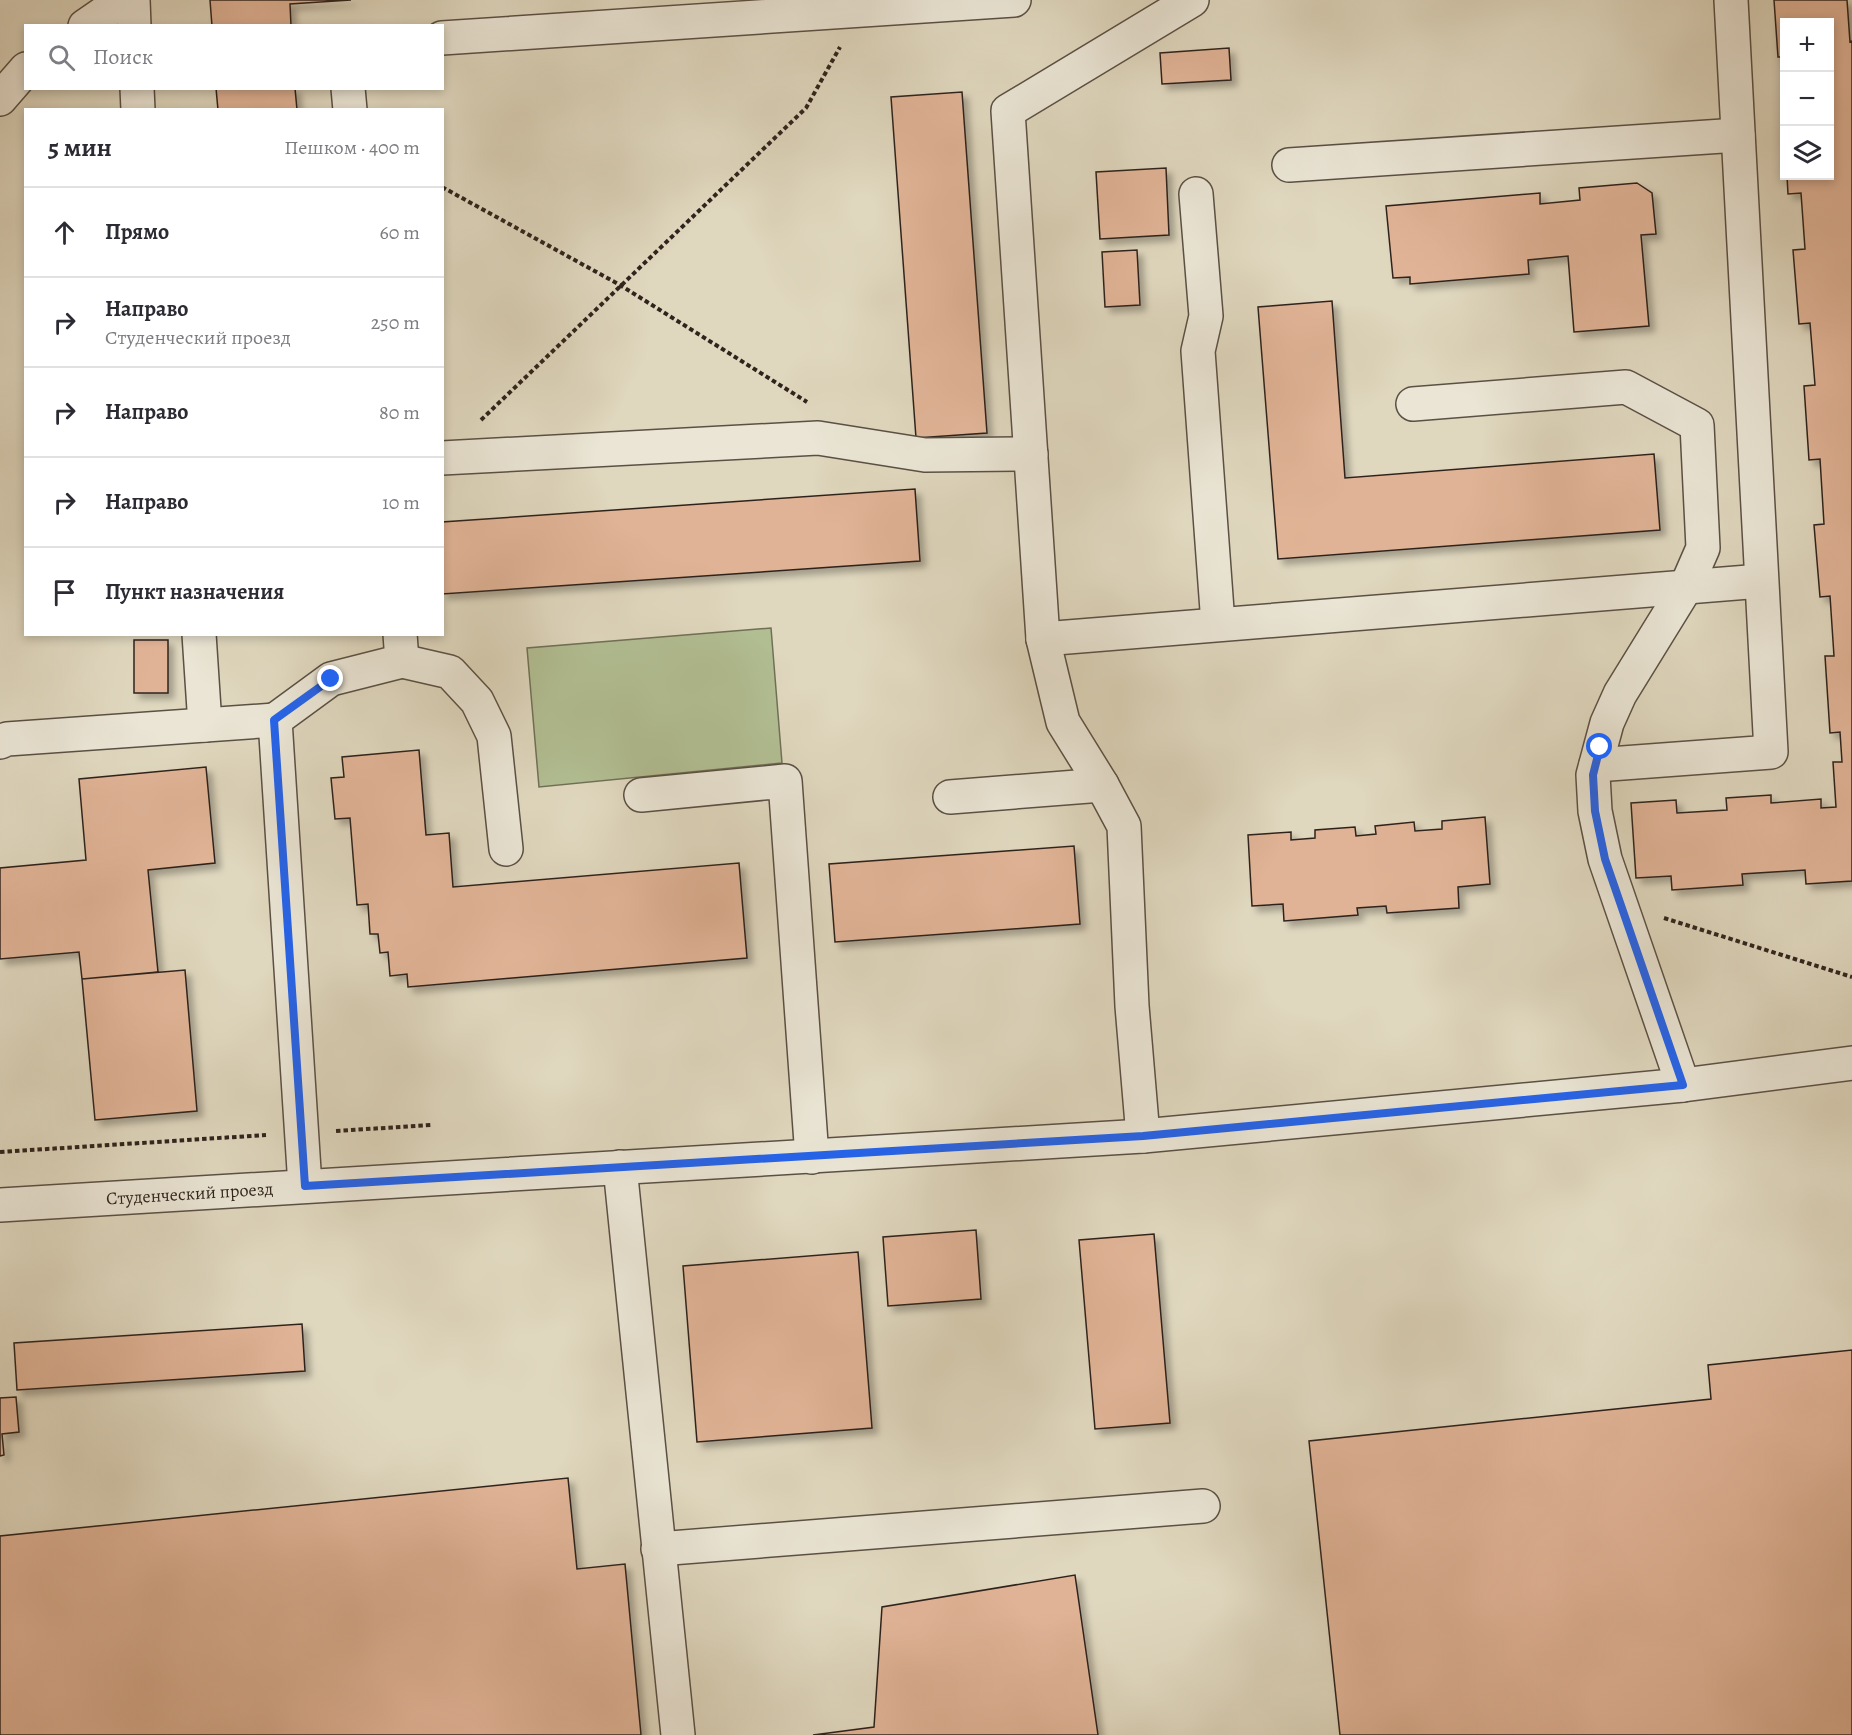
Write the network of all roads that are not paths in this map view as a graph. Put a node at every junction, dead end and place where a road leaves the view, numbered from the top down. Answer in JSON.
{"nodes":[{"id":1,"x":123,"y":0,"type":"edge"},
{"id":2,"x":133,"y":0,"type":"edge"},
{"id":3,"x":1014,"y":0,"type":"edge"},
{"id":4,"x":1192,"y":0,"type":"edge"},
{"id":5,"x":1731,"y":0,"type":"edge"},
{"id":6,"x":916,"y":3,"type":"edge"},
{"id":7,"x":88,"y":24,"type":"edge"},
{"id":8,"x":134,"y":24,"type":"edge"},
{"id":9,"x":444,"y":38,"type":"edge"},
{"id":10,"x":24,"y":71,"type":"edge"},
{"id":11,"x":137,"y":90,"type":"edge"},
{"id":12,"x":348,"y":90,"type":"edge"},
{"id":13,"x":0,"y":99,"type":"edge"},
{"id":14,"x":138,"y":108,"type":"edge"},
{"id":15,"x":350,"y":108,"type":"edge"},
{"id":16,"x":1738,"y":135,"type":"junction"},
{"id":17,"x":1289,"y":165,"type":"dead end"},
{"id":18,"x":1196,"y":194,"type":"dead end"},
{"id":19,"x":1413,"y":404,"type":"dead end"},
{"id":20,"x":1030,"y":454,"type":"junction"},
{"id":21,"x":444,"y":458,"type":"edge"},
{"id":22,"x":1761,"y":580,"type":"junction"},
{"id":23,"x":1686,"y":587,"type":"junction"},
{"id":24,"x":1218,"y":624,"type":"junction"},
{"id":25,"x":199,"y":636,"type":"edge"},
{"id":26,"x":1043,"y":639,"type":"junction"},
{"id":27,"x":401,"y":647,"type":"edge"},
{"id":28,"x":274,"y":720,"type":"junction"},
{"id":29,"x":205,"y":725,"type":"junction"},
{"id":30,"x":0,"y":742,"type":"edge"},
{"id":31,"x":1596,"y":765,"type":"junction"},
{"id":32,"x":1102,"y":785,"type":"junction"},
{"id":33,"x":641,"y":795,"type":"dead end"},
{"id":34,"x":950,"y":797,"type":"dead end"},
{"id":35,"x":506,"y":849,"type":"dead end"},
{"id":36,"x":1852,"y":1063,"type":"edge"},
{"id":37,"x":1683,"y":1085,"type":"junction"},
{"id":38,"x":1143,"y":1136,"type":"junction"},
{"id":39,"x":812,"y":1157,"type":"junction"},
{"id":40,"x":620,"y":1167,"type":"junction"},
{"id":41,"x":305,"y":1186,"type":"junction"},
{"id":42,"x":0,"y":1205,"type":"edge"},
{"id":43,"x":1203,"y":1506,"type":"dead end"},
{"id":44,"x":658,"y":1549,"type":"junction"},
{"id":45,"x":678,"y":1735,"type":"edge"}],
"edges":[{"from":1,"to":7,"type":"street"},
{"from":2,"to":8,"type":"street"},
{"from":3,"to":6,"type":"street"},
{"from":4,"to":20,"type":"street"},
{"from":5,"to":16,"type":"street"},
{"from":6,"to":9,"type":"street"},
{"from":10,"to":13,"type":"street"},
{"from":11,"to":14,"type":"street"},
{"from":12,"to":15,"type":"street"},
{"from":16,"to":17,"type":"street"},
{"from":16,"to":22,"type":"street"},
{"from":18,"to":24,"type":"street"},
{"from":19,"to":23,"type":"street"},
{"from":20,"to":21,"type":"street"},
{"from":20,"to":26,"type":"street"},
{"from":22,"to":23,"type":"street"},
{"from":22,"to":31,"type":"street"},
{"from":23,"to":24,"type":"street"},
{"from":23,"to":31,"type":"street"},
{"from":24,"to":26,"type":"street"},
{"from":25,"to":29,"type":"street"},
{"from":26,"to":32,"type":"street"},
{"from":27,"to":28,"type":"street"},
{"from":27,"to":35,"type":"street"},
{"from":28,"to":29,"type":"street"},
{"from":28,"to":41,"type":"street"},
{"from":29,"to":30,"type":"street"},
{"from":31,"to":37,"type":"street"},
{"from":32,"to":34,"type":"street"},
{"from":32,"to":38,"type":"street"},
{"from":33,"to":39,"type":"street"},
{"from":36,"to":37,"type":"street","name":"Студенческий проезд"},
{"from":37,"to":38,"type":"street","name":"Студенческий проезд"},
{"from":38,"to":39,"type":"street","name":"Студенческий проезд"},
{"from":39,"to":40,"type":"street","name":"Студенческий проезд"},
{"from":40,"to":41,"type":"street","name":"Студенческий проезд"},
{"from":40,"to":44,"type":"street"},
{"from":41,"to":42,"type":"street","name":"Студенческий проезд"},
{"from":43,"to":44,"type":"street"},
{"from":44,"to":45,"type":"street"}]}
